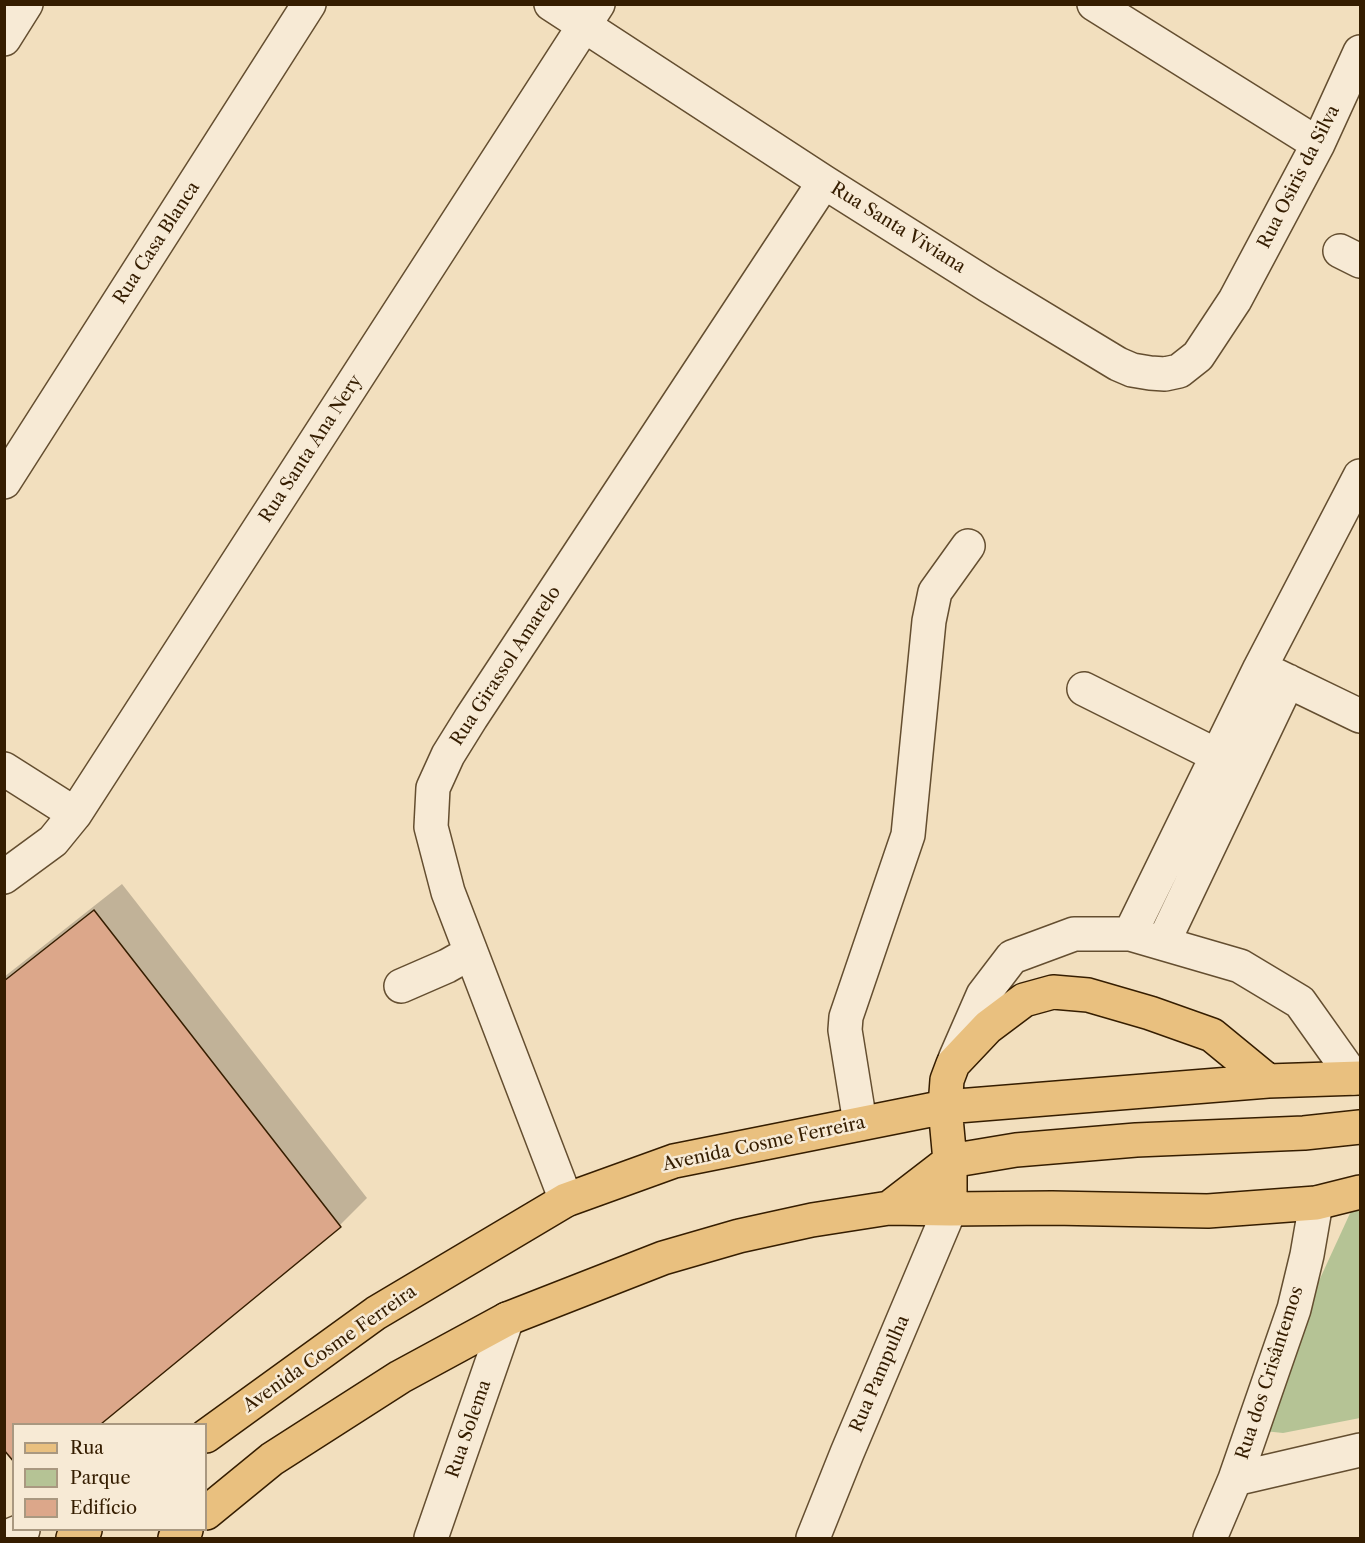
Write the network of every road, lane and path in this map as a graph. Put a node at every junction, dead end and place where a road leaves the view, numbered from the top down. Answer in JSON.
{"nodes":[{"id":1,"x":26,"y":4,"type":"edge"},
{"id":2,"x":309,"y":4,"type":"edge"},
{"id":3,"x":551,"y":4,"type":"edge"},
{"id":4,"x":1094,"y":4,"type":"edge"},
{"id":5,"x":591,"y":15,"type":"edge"},
{"id":6,"x":4,"y":39,"type":"edge"},
{"id":7,"x":1360,"y":52,"type":"edge"},
{"id":8,"x":1318,"y":144,"type":"junction"},
{"id":9,"x":824,"y":182,"type":"junction"},
{"id":10,"x":1235,"y":300,"type":"joint"},
{"id":11,"x":1360,"y":476,"type":"edge"},
{"id":12,"x":4,"y":482,"type":"edge"},
{"id":13,"x":968,"y":546,"type":"dead end"},
{"id":14,"x":1274,"y":674,"type":"junction"},
{"id":15,"x":1084,"y":689,"type":"dead end"},
{"id":16,"x":1360,"y":716,"type":"edge"},
{"id":17,"x":1217,"y":755,"type":"junction"},
{"id":18,"x":4,"y":769,"type":"edge"},
{"id":19,"x":1246,"y":770,"type":"junction"},
{"id":20,"x":75,"y":814,"type":"junction"},
{"id":21,"x":4,"y":877,"type":"edge"},
{"id":22,"x":1130,"y":934,"type":"junction"},
{"id":23,"x":1163,"y":943,"type":"junction"},
{"id":24,"x":470,"y":953,"type":"junction"},
{"id":25,"x":401,"y":986,"type":"dead end"},
{"id":26,"x":953,"y":1064,"type":"junction"},
{"id":27,"x":1357,"y":1078,"type":"edge"},
{"id":28,"x":1268,"y":1081,"type":"junction"},
{"id":29,"x":945,"y":1107,"type":"junction"},
{"id":30,"x":860,"y":1123,"type":"junction"},
{"id":31,"x":1360,"y":1126,"type":"edge"},
{"id":32,"x":950,"y":1161,"type":"junction"},
{"id":33,"x":1360,"y":1192,"type":"edge"},
{"id":34,"x":566,"y":1200,"type":"junction"},
{"id":35,"x":1316,"y":1203,"type":"junction"},
{"id":36,"x":889,"y":1208,"type":"junction"},
{"id":37,"x":950,"y":1209,"type":"junction"},
{"id":38,"x":507,"y":1319,"type":"junction"},
{"id":39,"x":207,"y":1435,"type":"edge"},
{"id":40,"x":1360,"y":1450,"type":"edge"},
{"id":41,"x":1235,"y":1479,"type":"junction"},
{"id":42,"x":207,"y":1513,"type":"edge"},
{"id":43,"x":22,"y":1531,"type":"edge"},
{"id":44,"x":4,"y":1538,"type":"edge"},
{"id":45,"x":431,"y":1539,"type":"edge"},
{"id":46,"x":813,"y":1539,"type":"edge"},
{"id":47,"x":1210,"y":1539,"type":"edge"}],
"edges":[{"from":1,"to":6,"type":"street"},
{"from":2,"to":12,"type":"street","name":"Rua Casa Blanca"},
{"from":3,"to":5,"type":"street","name":"Rua Santa Viviana"},
{"from":4,"to":8,"type":"street"},
{"from":5,"to":9,"type":"street","name":"Rua Santa Viviana"},
{"from":5,"to":20,"type":"street","name":"Rua Santa Ana Nery"},
{"from":7,"to":8,"type":"street","name":"Rua Osiris da Silva"},
{"from":8,"to":10,"type":"street","name":"Rua Osiris da Silva"},
{"from":9,"to":10,"type":"street","name":"Rua Santa Viviana"},
{"from":9,"to":24,"type":"street","name":"Rua Girassol Amarelo"},
{"from":11,"to":14,"type":"street"},
{"from":13,"to":30,"type":"street"},
{"from":14,"to":16,"type":"street"},
{"from":14,"to":17,"type":"street"},
{"from":14,"to":19,"type":"street"},
{"from":15,"to":17,"type":"street"},
{"from":17,"to":19,"type":"street"},
{"from":17,"to":22,"type":"street"},
{"from":18,"to":20,"type":"street"},
{"from":19,"to":23,"type":"street"},
{"from":20,"to":21,"type":"street","name":"Rua Santa Ana Nery"},
{"from":22,"to":23,"type":"street"},
{"from":22,"to":26,"type":"street"},
{"from":23,"to":27,"type":"street"},
{"from":24,"to":25,"type":"street"},
{"from":24,"to":34,"type":"street","name":"Rua Girassol Amarelo"},
{"from":26,"to":28,"type":"main road"},
{"from":26,"to":29,"type":"main road"},
{"from":27,"to":28,"type":"main road","name":"Avenida Cosme Ferreira"},
{"from":28,"to":29,"type":"main road","name":"Avenida Cosme Ferreira"},
{"from":29,"to":30,"type":"main road","name":"Avenida Cosme Ferreira"},
{"from":29,"to":32,"type":"main road"},
{"from":30,"to":34,"type":"main road","name":"Avenida Cosme Ferreira"},
{"from":31,"to":32,"type":"main road"},
{"from":32,"to":36,"type":"main road"},
{"from":32,"to":37,"type":"main road"},
{"from":33,"to":35,"type":"main road"},
{"from":34,"to":39,"type":"main road","name":"Avenida Cosme Ferreira"},
{"from":35,"to":37,"type":"main road"},
{"from":35,"to":41,"type":"street","name":"Rua dos Crisântemos"},
{"from":36,"to":37,"type":"main road"},
{"from":36,"to":38,"type":"main road"},
{"from":37,"to":46,"type":"street","name":"Rua Pampulha"},
{"from":38,"to":42,"type":"main road"},
{"from":38,"to":45,"type":"street","name":"Rua Solema"},
{"from":40,"to":41,"type":"street"},
{"from":41,"to":47,"type":"street","name":"Rua dos Crisântemos"},
{"from":43,"to":44,"type":"street"}]}
